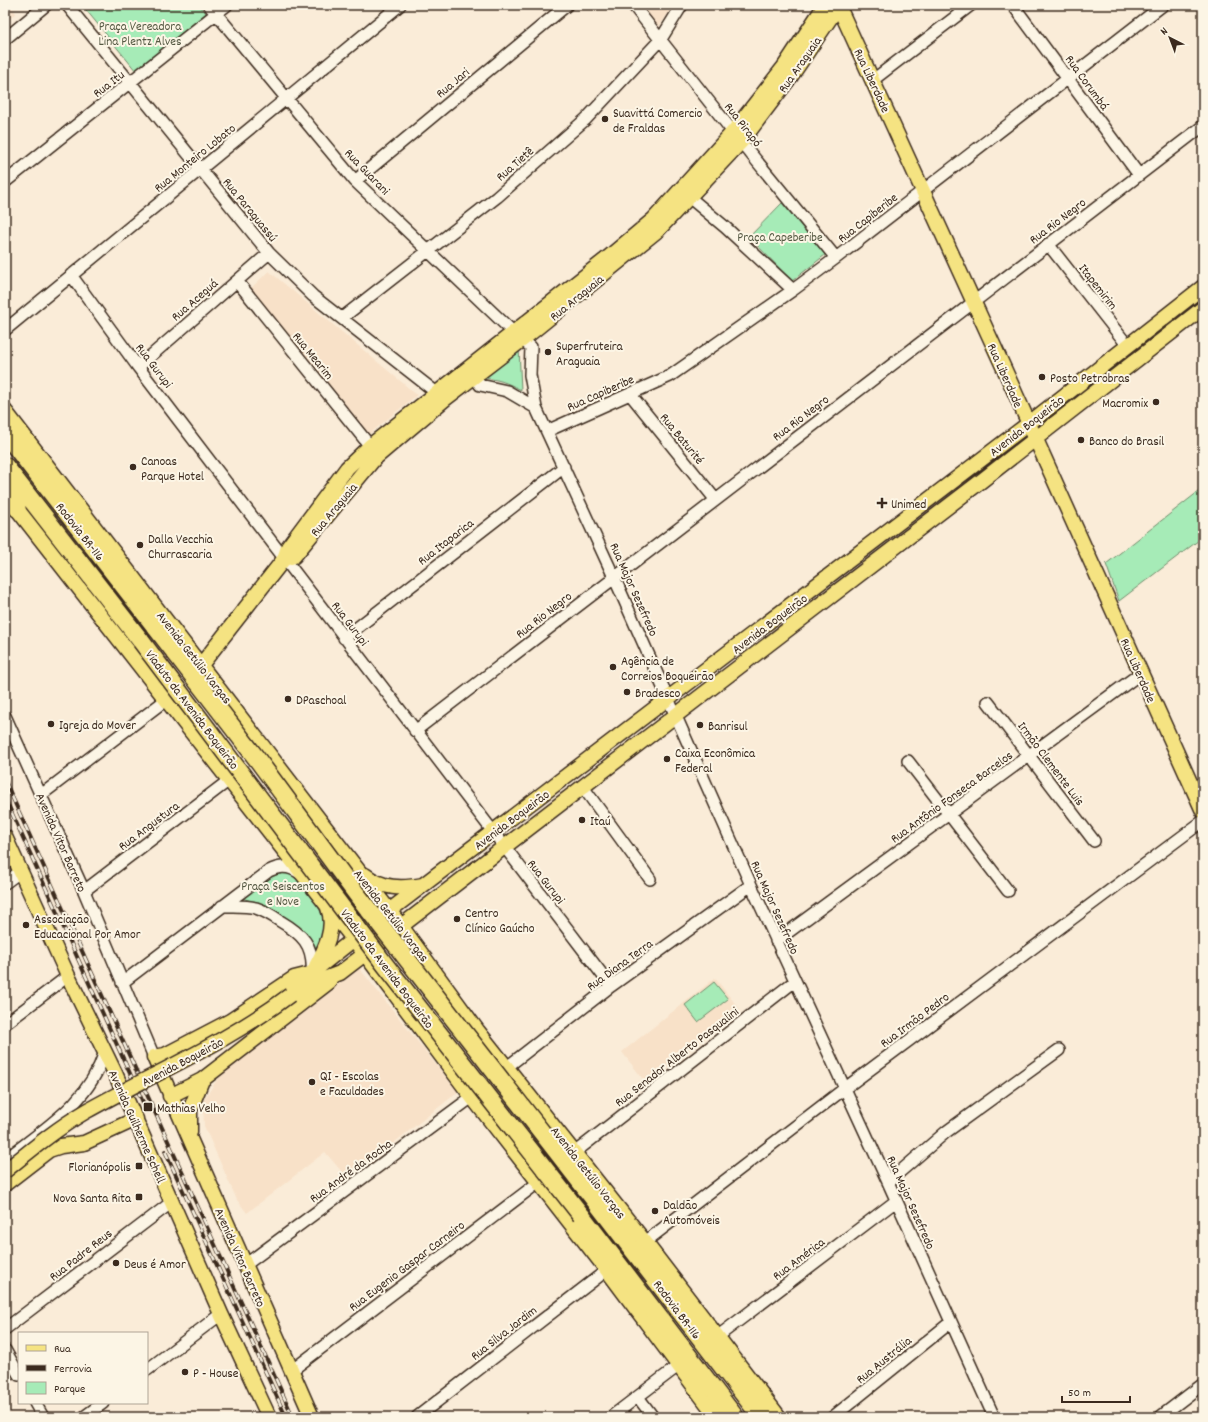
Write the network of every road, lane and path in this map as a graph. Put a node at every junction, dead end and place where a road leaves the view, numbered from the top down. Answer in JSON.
{"nodes":[{"id":1,"x":46,"y":5,"type":"edge"},
{"id":2,"x":67,"y":5,"type":"edge"},
{"id":3,"x":227,"y":5,"type":"edge"},
{"id":4,"x":400,"y":5,"type":"edge"},
{"id":5,"x":567,"y":5,"type":"edge"},
{"id":6,"x":633,"y":5,"type":"edge"},
{"id":7,"x":682,"y":5,"type":"edge"},
{"id":8,"x":835,"y":5,"type":"edge"},
{"id":9,"x":971,"y":5,"type":"edge"},
{"id":10,"x":1013,"y":5,"type":"edge"},
{"id":11,"x":1163,"y":5,"type":"edge"},
{"id":12,"x":213,"y":9,"type":"edge"},
{"id":13,"x":5,"y":39,"type":"edge"},
{"id":14,"x":661,"y":39,"type":"junction"},
{"id":15,"x":1068,"y":78,"type":"junction"},
{"id":16,"x":873,"y":80,"type":"junction"},
{"id":17,"x":130,"y":84,"type":"junction"},
{"id":18,"x":286,"y":99,"type":"junction"},
{"id":19,"x":1203,"y":126,"type":"edge"},
{"id":20,"x":737,"y":137,"type":"junction"},
{"id":21,"x":200,"y":169,"type":"junction"},
{"id":22,"x":1139,"y":176,"type":"junction"},
{"id":23,"x":355,"y":181,"type":"junction"},
{"id":24,"x":5,"y":182,"type":"edge"},
{"id":25,"x":923,"y":191,"type":"junction"},
{"id":26,"x":689,"y":197,"type":"junction"},
{"id":27,"x":1048,"y":244,"type":"junction"},
{"id":28,"x":430,"y":250,"type":"junction"},
{"id":29,"x":269,"y":253,"type":"junction"},
{"id":30,"x":836,"y":258,"type":"junction"},
{"id":31,"x":71,"y":276,"type":"junction"},
{"id":32,"x":237,"y":281,"type":"junction"},
{"id":33,"x":1203,"y":287,"type":"edge"},
{"id":34,"x":794,"y":290,"type":"junction"},
{"id":35,"x":974,"y":303,"type":"junction"},
{"id":36,"x":1203,"y":308,"type":"edge"},
{"id":37,"x":342,"y":318,"type":"junction"},
{"id":38,"x":5,"y":330,"type":"edge"},
{"id":39,"x":522,"y":340,"type":"junction"},
{"id":40,"x":1128,"y":346,"type":"junction"},
{"id":41,"x":138,"y":367,"type":"junction"},
{"id":42,"x":474,"y":376,"type":"junction"},
{"id":43,"x":630,"y":394,"type":"junction"},
{"id":44,"x":441,"y":396,"type":"junction"},
{"id":45,"x":536,"y":408,"type":"junction"},
{"id":46,"x":5,"y":412,"type":"edge"},
{"id":47,"x":1028,"y":424,"type":"junction"},
{"id":48,"x":547,"y":431,"type":"junction"},
{"id":49,"x":5,"y":434,"type":"edge"},
{"id":50,"x":1035,"y":439,"type":"junction"},
{"id":51,"x":370,"y":446,"type":"junction"},
{"id":52,"x":5,"y":466,"type":"edge"},
{"id":53,"x":564,"y":467,"type":"junction"},
{"id":54,"x":5,"y":486,"type":"edge"},
{"id":55,"x":5,"y":493,"type":"edge"},
{"id":56,"x":715,"y":500,"type":"junction"},
{"id":57,"x":17,"y":508,"type":"junction"},
{"id":58,"x":284,"y":559,"type":"junction"},
{"id":59,"x":614,"y":577,"type":"junction"},
{"id":60,"x":157,"y":629,"type":"joint"},
{"id":61,"x":344,"y":638,"type":"junction"},
{"id":62,"x":141,"y":641,"type":"joint"},
{"id":63,"x":201,"y":665,"type":"junction"},
{"id":64,"x":1141,"y":673,"type":"junction"},
{"id":65,"x":167,"y":699,"type":"junction"},
{"id":66,"x":669,"y":699,"type":"junction"},
{"id":67,"x":988,"y":702,"type":"dead end"},
{"id":68,"x":5,"y":716,"type":"edge"},
{"id":69,"x":676,"y":716,"type":"junction"},
{"id":70,"x":415,"y":731,"type":"junction"},
{"id":71,"x":1029,"y":756,"type":"junction"},
{"id":72,"x":908,"y":761,"type":"dead end"},
{"id":73,"x":228,"y":781,"type":"junction"},
{"id":74,"x":583,"y":787,"type":"junction"},
{"id":75,"x":41,"y":795,"type":"junction"},
{"id":76,"x":1203,"y":811,"type":"edge"},
{"id":77,"x":950,"y":814,"type":"junction"},
{"id":78,"x":1203,"y":821,"type":"edge"},
{"id":79,"x":493,"y":834,"type":"junction"},
{"id":80,"x":5,"y":836,"type":"edge"},
{"id":81,"x":1094,"y":841,"type":"dead end"},
{"id":82,"x":504,"y":848,"type":"junction"},
{"id":83,"x":353,"y":864,"type":"junction"},
{"id":84,"x":21,"y":871,"type":"junction"},
{"id":85,"x":303,"y":876,"type":"junction"},
{"id":86,"x":650,"y":879,"type":"dead end"},
{"id":87,"x":5,"y":883,"type":"edge"},
{"id":88,"x":425,"y":884,"type":"junction"},
{"id":89,"x":751,"y":885,"type":"junction"},
{"id":90,"x":84,"y":891,"type":"junction"},
{"id":91,"x":1008,"y":891,"type":"dead end"},
{"id":92,"x":316,"y":892,"type":"junction"},
{"id":93,"x":222,"y":906,"type":"junction"},
{"id":94,"x":327,"y":906,"type":"junction"},
{"id":95,"x":389,"y":911,"type":"junction"},
{"id":96,"x":419,"y":913,"type":"junction"},
{"id":97,"x":401,"y":926,"type":"junction"},
{"id":98,"x":353,"y":939,"type":"junction"},
{"id":99,"x":776,"y":941,"type":"junction"},
{"id":100,"x":413,"y":942,"type":"junction"},
{"id":101,"x":365,"y":954,"type":"junction"},
{"id":102,"x":343,"y":971,"type":"junction"},
{"id":103,"x":378,"y":971,"type":"junction"},
{"id":104,"x":312,"y":972,"type":"junction"},
{"id":105,"x":438,"y":975,"type":"junction"},
{"id":106,"x":68,"y":976,"type":"junction"},
{"id":107,"x":795,"y":981,"type":"junction"},
{"id":108,"x":122,"y":983,"type":"junction"},
{"id":109,"x":611,"y":986,"type":"junction"},
{"id":110,"x":294,"y":992,"type":"junction"},
{"id":111,"x":402,"y":1003,"type":"junction"},
{"id":112,"x":5,"y":1024,"type":"edge"},
{"id":113,"x":1059,"y":1050,"type":"dead end"},
{"id":114,"x":105,"y":1052,"type":"junction"},
{"id":115,"x":158,"y":1058,"type":"junction"},
{"id":116,"x":506,"y":1067,"type":"junction"},
{"id":117,"x":202,"y":1080,"type":"junction"},
{"id":118,"x":844,"y":1089,"type":"junction"},
{"id":119,"x":170,"y":1096,"type":"junction"},
{"id":120,"x":472,"y":1097,"type":"junction"},
{"id":121,"x":136,"y":1119,"type":"junction"},
{"id":122,"x":191,"y":1141,"type":"junction"},
{"id":123,"x":574,"y":1153,"type":"junction"},
{"id":124,"x":5,"y":1160,"type":"edge"},
{"id":125,"x":5,"y":1171,"type":"edge"},
{"id":126,"x":539,"y":1182,"type":"junction"},
{"id":127,"x":888,"y":1182,"type":"junction"},
{"id":128,"x":5,"y":1184,"type":"edge"},
{"id":129,"x":896,"y":1201,"type":"junction"},
{"id":130,"x":172,"y":1202,"type":"junction"},
{"id":131,"x":596,"y":1202,"type":"joint"},
{"id":132,"x":581,"y":1215,"type":"joint"},
{"id":133,"x":645,"y":1242,"type":"junction"},
{"id":134,"x":245,"y":1265,"type":"junction"},
{"id":135,"x":607,"y":1270,"type":"junction"},
{"id":136,"x":221,"y":1314,"type":"junction"},
{"id":137,"x":951,"y":1322,"type":"junction"},
{"id":138,"x":5,"y":1329,"type":"edge"},
{"id":139,"x":717,"y":1337,"type":"junction"},
{"id":140,"x":5,"y":1350,"type":"edge"},
{"id":141,"x":678,"y":1366,"type":"junction"},
{"id":142,"x":148,"y":1369,"type":"edge"},
{"id":143,"x":291,"y":1371,"type":"junction"},
{"id":144,"x":18,"y":1373,"type":"edge"},
{"id":145,"x":1203,"y":1384,"type":"edge"},
{"id":146,"x":638,"y":1396,"type":"junction"},
{"id":147,"x":36,"y":1404,"type":"edge"},
{"id":148,"x":102,"y":1404,"type":"edge"},
{"id":149,"x":43,"y":1417,"type":"edge"},
{"id":150,"x":84,"y":1417,"type":"edge"},
{"id":151,"x":269,"y":1417,"type":"edge"},
{"id":152,"x":312,"y":1417,"type":"edge"},
{"id":153,"x":417,"y":1417,"type":"edge"},
{"id":154,"x":611,"y":1417,"type":"edge"},
{"id":155,"x":653,"y":1417,"type":"edge"},
{"id":156,"x":717,"y":1417,"type":"edge"},
{"id":157,"x":735,"y":1417,"type":"edge"},
{"id":158,"x":761,"y":1417,"type":"edge"},
{"id":159,"x":779,"y":1417,"type":"edge"},
{"id":160,"x":833,"y":1417,"type":"edge"},
{"id":161,"x":994,"y":1417,"type":"edge"},
{"id":162,"x":1160,"y":1417,"type":"edge"}],
"edges":[{"from":1,"to":13,"type":"street"},
{"from":2,"to":17,"type":"street","name":"Rua Paraguassú"},
{"from":3,"to":12,"type":"street","name":"Rua Itu"},
{"from":4,"to":18,"type":"street","name":"Rua Monteiro Lobato"},
{"from":5,"to":23,"type":"street","name":"Rua Jari"},
{"from":6,"to":14,"type":"street","name":"Rua Pirapó"},
{"from":7,"to":14,"type":"street","name":"Rua Tietê"},
{"from":8,"to":16,"type":"main road","name":"Rua Liberdade"},
{"from":8,"to":20,"type":"main road","name":"Rua Araguaia"},
{"from":9,"to":16,"type":"street"},
{"from":10,"to":15,"type":"street","name":"Rua Corumbá"},
{"from":11,"to":15,"type":"street","name":"Rua Capiberibe"},
{"from":12,"to":17,"type":"street","name":"Rua Itu"},
{"from":12,"to":18,"type":"street","name":"Rua Guarani"},
{"from":14,"to":20,"type":"street","name":"Rua Pirapó"},
{"from":14,"to":28,"type":"street","name":"Rua Tietê"},
{"from":15,"to":22,"type":"street","name":"Rua Corumbá"},
{"from":15,"to":25,"type":"street","name":"Rua Capiberibe"},
{"from":16,"to":25,"type":"main road","name":"Rua Liberdade"},
{"from":17,"to":21,"type":"street","name":"Rua Paraguassú"},
{"from":17,"to":24,"type":"street","name":"Rua Itu"},
{"from":18,"to":21,"type":"street","name":"Rua Monteiro Lobato"},
{"from":18,"to":23,"type":"street","name":"Rua Guarani"},
{"from":19,"to":22,"type":"street","name":"Rua Rio Negro"},
{"from":20,"to":26,"type":"main road","name":"Rua Araguaia"},
{"from":20,"to":30,"type":"street","name":"Rua Pirapó"},
{"from":20,"to":39,"type":"main road","name":"Rua Araguaia"},
{"from":21,"to":29,"type":"street","name":"Rua Paraguassú"},
{"from":21,"to":31,"type":"street","name":"Rua Monteiro Lobato"},
{"from":22,"to":27,"type":"street","name":"Rua Rio Negro"},
{"from":23,"to":28,"type":"street","name":"Rua Guarani"},
{"from":25,"to":30,"type":"street","name":"Rua Capiberibe"},
{"from":25,"to":35,"type":"main road","name":"Rua Liberdade"},
{"from":26,"to":34,"type":"street"},
{"from":26,"to":39,"type":"main road","name":"Rua Araguaia"},
{"from":27,"to":35,"type":"street","name":"Rua Rio Negro"},
{"from":27,"to":40,"type":"street","name":"Itapemirim"},
{"from":28,"to":37,"type":"street","name":"Rua Tietê"},
{"from":28,"to":39,"type":"street","name":"Rua Guarani"},
{"from":29,"to":32,"type":"street","name":"Rua Aceguá"},
{"from":29,"to":37,"type":"street","name":"Rua Paraguassú"},
{"from":30,"to":34,"type":"street","name":"Rua Capiberibe"},
{"from":31,"to":38,"type":"street","name":"Rua Monteiro Lobato"},
{"from":31,"to":41,"type":"street","name":"Rua Gurupi"},
{"from":32,"to":41,"type":"street","name":"Rua Aceguá"},
{"from":32,"to":51,"type":"street","name":"Rua Mearim"},
{"from":33,"to":40,"type":"main road","name":"Avenida Boqueirão"},
{"from":34,"to":43,"type":"street","name":"Rua Capiberibe"},
{"from":35,"to":47,"type":"main road","name":"Rua Liberdade"},
{"from":35,"to":56,"type":"street","name":"Rua Rio Negro"},
{"from":36,"to":50,"type":"main road","name":"Avenida Boqueirão"},
{"from":37,"to":44,"type":"street","name":"Rua Paraguassú"},
{"from":39,"to":42,"type":"main road","name":"Rua Araguaia"},
{"from":39,"to":45,"type":"street","name":"Rua Major Sezefredo"},
{"from":40,"to":47,"type":"main road","name":"Avenida Boqueirão"},
{"from":41,"to":58,"type":"street","name":"Rua Gurupi"},
{"from":42,"to":44,"type":"main road","name":"Rua Araguaia"},
{"from":42,"to":44,"type":"main road","name":"Rua Araguaia"},
{"from":42,"to":45,"type":"street"},
{"from":43,"to":48,"type":"street","name":"Rua Capiberibe"},
{"from":43,"to":56,"type":"street","name":"Rua Baturité"},
{"from":44,"to":51,"type":"main road","name":"Rua Araguaia"},
{"from":44,"to":58,"type":"main road","name":"Rua Araguaia"},
{"from":45,"to":48,"type":"street","name":"Rua Major Sezefredo"},
{"from":46,"to":63,"type":"main road","name":"Avenida Getúlio Vargas"},
{"from":47,"to":50,"type":"main road","name":"Rua Liberdade"},
{"from":47,"to":66,"type":"main road","name":"Avenida Boqueirão"},
{"from":48,"to":53,"type":"street","name":"Rua Major Sezefredo"},
{"from":49,"to":60,"type":"highway","name":"Rodovia BR-116"},
{"from":50,"to":64,"type":"main road","name":"Rua Liberdade"},
{"from":50,"to":69,"type":"main road","name":"Avenida Boqueirão"},
{"from":51,"to":58,"type":"main road","name":"Rua Araguaia"},
{"from":52,"to":62,"type":"highway","name":"Rodovia BR-116"},
{"from":53,"to":59,"type":"street","name":"Rua Major Sezefredo"},
{"from":53,"to":61,"type":"street","name":"Rua Itaparica"},
{"from":54,"to":57,"type":"highway"},
{"from":55,"to":57,"type":"main road"},
{"from":56,"to":59,"type":"street","name":"Rua Rio Negro"},
{"from":57,"to":65,"type":"main road"},
{"from":58,"to":61,"type":"street","name":"Rua Gurupi"},
{"from":58,"to":63,"type":"main road","name":"Rua Araguaia"},
{"from":59,"to":66,"type":"street","name":"Rua Major Sezefredo"},
{"from":59,"to":70,"type":"street","name":"Rua Rio Negro"},
{"from":60,"to":131,"type":"highway","name":"Viaduto da Avenida Boqueirão","bridge":true},
{"from":61,"to":70,"type":"street","name":"Rua Gurupi"},
{"from":62,"to":132,"type":"highway","name":"Viaduto da Avenida Boqueirão","bridge":true},
{"from":63,"to":83,"type":"main road","name":"Avenida Getúlio Vargas"},
{"from":64,"to":71,"type":"street","name":"Rua Antônio Fonseca Barcelos"},
{"from":64,"to":76,"type":"main road","name":"Rua Liberdade"},
{"from":65,"to":73,"type":"main road"},
{"from":65,"to":75,"type":"street"},
{"from":66,"to":69,"type":"street","name":"Rua Major Sezefredo"},
{"from":66,"to":79,"type":"main road","name":"Avenida Boqueirão"},
{"from":67,"to":71,"type":"street","name":"Irmão Clemente Luis"},
{"from":68,"to":75,"type":"street","name":"Avenida Vitor Barreto"},
{"from":69,"to":74,"type":"main road","name":"Avenida Boqueirão"},
{"from":69,"to":89,"type":"street","name":"Rua Major Sezefredo"},
{"from":70,"to":79,"type":"street","name":"Rua Gurupi"},
{"from":71,"to":77,"type":"street","name":"Rua Antônio Fonseca Barcelos"},
{"from":71,"to":81,"type":"street","name":"Irmão Clemente Luis"},
{"from":72,"to":77,"type":"street"},
{"from":73,"to":85,"type":"main road"},
{"from":73,"to":90,"type":"street","name":"Rua Angustura"},
{"from":74,"to":82,"type":"main road","name":"Avenida Boqueirão"},
{"from":74,"to":86,"type":"street"},
{"from":75,"to":90,"type":"street","name":"Avenida Vitor Barreto"},
{"from":77,"to":91,"type":"street"},
{"from":77,"to":99,"type":"street","name":"Rua Antônio Fonseca Barcelos"},
{"from":78,"to":118,"type":"street","name":"Rua Irmão Pedro"},
{"from":79,"to":82,"type":"street","name":"Rua Gurupi"},
{"from":79,"to":88,"type":"main road","name":"Avenida Boqueirão"},
{"from":80,"to":84,"type":"main road","name":"Avenida Guilherme Schell"},
{"from":82,"to":96,"type":"main road","name":"Avenida Boqueirão"},
{"from":82,"to":109,"type":"street","name":"Rua Gurupi"},
{"from":83,"to":88,"type":"main road"},
{"from":83,"to":92,"type":"main road"},
{"from":83,"to":95,"type":"main road","name":"Avenida Getúlio Vargas"},
{"from":84,"to":87,"type":"street"},
{"from":84,"to":106,"type":"main road","name":"Avenida Guilherme Schell"},
{"from":85,"to":92,"type":"main road"},
{"from":85,"to":93,"type":"street"},
{"from":88,"to":95,"type":"main road","name":"Avenida Boqueirão"},
{"from":89,"to":99,"type":"street","name":"Rua Major Sezefredo"},
{"from":89,"to":109,"type":"street","name":"Rua Diana Terra"},
{"from":90,"to":108,"type":"street","name":"Avenida Vitor Barreto"},
{"from":92,"to":94,"type":"main road"},
{"from":93,"to":104,"type":"street"},
{"from":93,"to":108,"type":"street"},
{"from":94,"to":98,"type":"main road"},
{"from":94,"to":104,"type":"main road"},
{"from":95,"to":97,"type":"main road","name":"Avenida Getúlio Vargas"},
{"from":95,"to":98,"type":"main road","name":"Avenida Boqueirão"},
{"from":96,"to":97,"type":"main road","name":"Avenida Boqueirão"},
{"from":96,"to":100,"type":"main road"},
{"from":97,"to":100,"type":"main road","name":"Avenida Getúlio Vargas"},
{"from":97,"to":101,"type":"main road","name":"Avenida Boqueirão"},
{"from":98,"to":101,"type":"main road"},
{"from":98,"to":104,"type":"main road","name":"Avenida Boqueirão"},
{"from":99,"to":107,"type":"street","name":"Rua Major Sezefredo"},
{"from":100,"to":105,"type":"main road","name":"Avenida Getúlio Vargas"},
{"from":101,"to":102,"type":"main road","name":"Avenida Boqueirão"},
{"from":101,"to":103,"type":"main road"},
{"from":102,"to":103,"type":"main road"},
{"from":102,"to":110,"type":"main road","name":"Avenida Boqueirão"},
{"from":102,"to":117,"type":"main road"},
{"from":103,"to":111,"type":"main road"},
{"from":104,"to":110,"type":"main road","name":"Avenida Boqueirão"},
{"from":104,"to":115,"type":"main road"},
{"from":105,"to":111,"type":"main road"},
{"from":105,"to":116,"type":"main road","name":"Avenida Getúlio Vargas"},
{"from":106,"to":112,"type":"street"},
{"from":106,"to":114,"type":"main road","name":"Avenida Guilherme Schell"},
{"from":107,"to":118,"type":"street","name":"Rua Major Sezefredo"},
{"from":107,"to":123,"type":"street","name":"Rua Senador Alberto Pasqualini"},
{"from":108,"to":115,"type":"street","name":"Avenida Vitor Barreto"},
{"from":109,"to":116,"type":"street","name":"Rua Diana Terra"},
{"from":110,"to":125,"type":"main road","name":"Avenida Boqueirão","bridge":true},
{"from":111,"to":120,"type":"main road"},
{"from":113,"to":127,"type":"street"},
{"from":114,"to":121,"type":"main road","name":"Avenida Guilherme Schell"},
{"from":114,"to":124,"type":"street"},
{"from":115,"to":119,"type":"main road","name":"Avenida Vitor Barreto"},
{"from":116,"to":123,"type":"main road","name":"Avenida Getúlio Vargas"},
{"from":117,"to":119,"type":"main road"},
{"from":117,"to":122,"type":"main road"},
{"from":118,"to":127,"type":"street","name":"Rua Major Sezefredo"},
{"from":118,"to":133,"type":"street","name":"Rua Irmão Pedro"},
{"from":119,"to":122,"type":"main road","name":"Avenida Vitor Barreto"},
{"from":120,"to":126,"type":"main road"},
{"from":120,"to":134,"type":"street","name":"Rua André da Rocha"},
{"from":121,"to":128,"type":"main road"},
{"from":121,"to":130,"type":"main road","name":"Avenida Guilherme Schell"},
{"from":122,"to":134,"type":"main road","name":"Avenida Vitor Barreto"},
{"from":123,"to":133,"type":"main road","name":"Avenida Getúlio Vargas"},
{"from":126,"to":135,"type":"main road"},
{"from":126,"to":143,"type":"street","name":"Rua Eugenio Gaspar Carneiro"},
{"from":127,"to":129,"type":"street","name":"Rua Major Sezefredo"},
{"from":129,"to":137,"type":"street","name":"Rua Major Sezefredo"},
{"from":129,"to":139,"type":"street","name":"Rua América"},
{"from":130,"to":136,"type":"main road","name":"Avenida Guilherme Schell"},
{"from":130,"to":138,"type":"street","name":"Rua Padre Reus"},
{"from":131,"to":158,"type":"highway","name":"Rodovia BR-116"},
{"from":132,"to":157,"type":"highway","name":"Rodovia BR-116"},
{"from":133,"to":139,"type":"main road","name":"Avenida Getúlio Vargas"},
{"from":134,"to":143,"type":"main road","name":"Avenida Vitor Barreto"},
{"from":135,"to":141,"type":"main road"},
{"from":135,"to":153,"type":"street","name":"Rua Silva Jardim"},
{"from":136,"to":142,"type":"street"},
{"from":136,"to":151,"type":"main road","name":"Avenida Guilherme Schell"},
{"from":137,"to":160,"type":"street","name":"Rua Austrália"},
{"from":137,"to":161,"type":"street","name":"Rua Major Sezefredo"},
{"from":139,"to":159,"type":"main road","name":"Avenida Getúlio Vargas"},
{"from":140,"to":144,"type":"street"},
{"from":141,"to":146,"type":"street"},
{"from":141,"to":156,"type":"main road"},
{"from":143,"to":152,"type":"main road","name":"Avenida Vitor Barreto"},
{"from":145,"to":162,"type":"street"},
{"from":146,"to":154,"type":"street"},
{"from":146,"to":155,"type":"street"},
{"from":147,"to":149,"type":"street"},
{"from":148,"to":150,"type":"street"}]}
